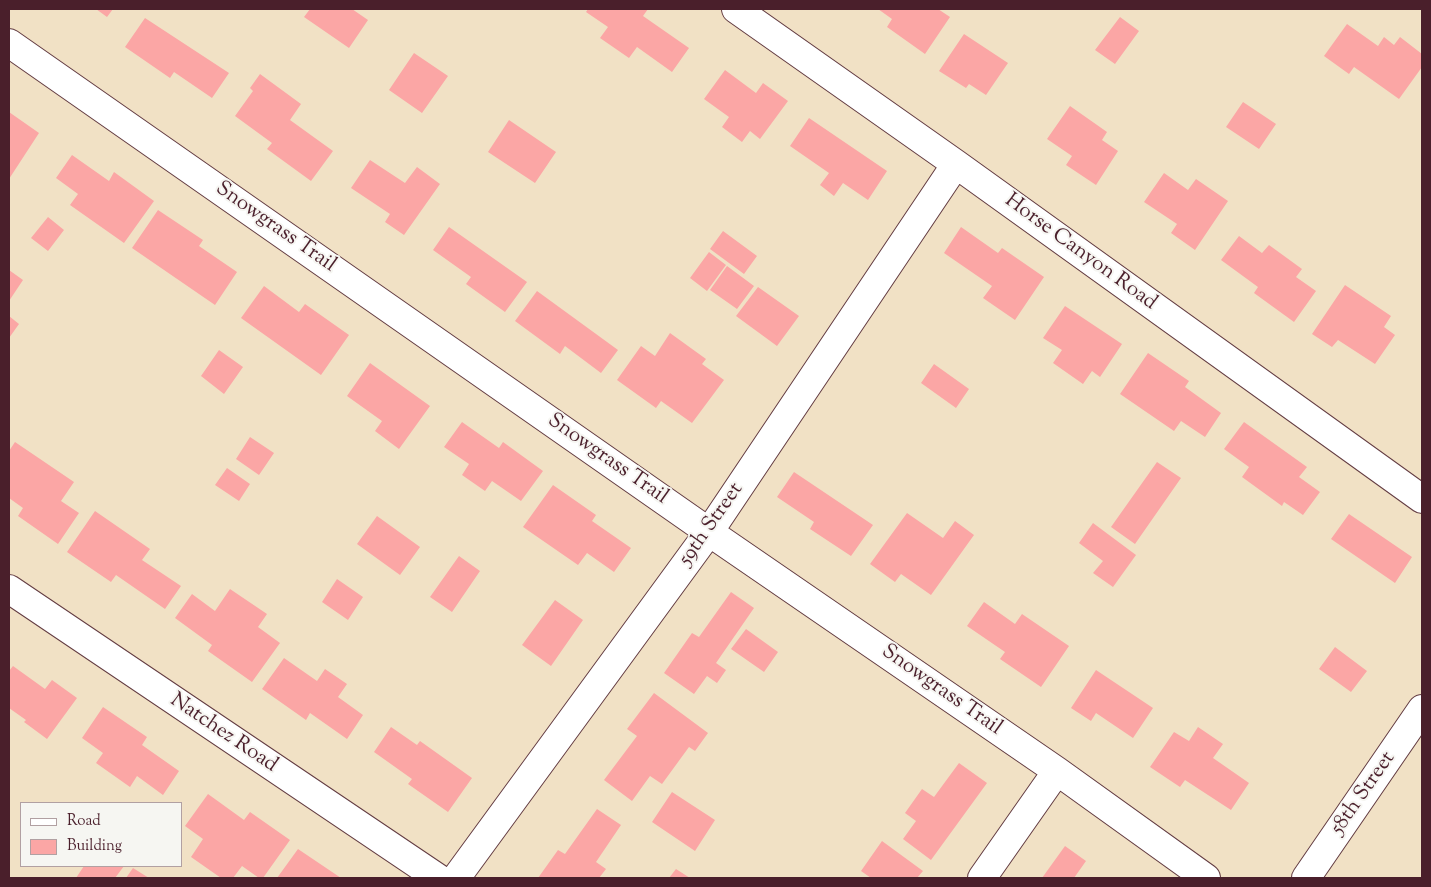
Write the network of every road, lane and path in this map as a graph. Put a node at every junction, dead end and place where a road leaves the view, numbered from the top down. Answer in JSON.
{"nodes":[{"id":1,"x":736,"y":9,"type":"edge"},
{"id":2,"x":9,"y":42,"type":"edge"},
{"id":3,"x":956,"y":164,"type":"junction"},
{"id":4,"x":1422,"y":498,"type":"edge"},
{"id":5,"x":709,"y":532,"type":"junction"},
{"id":6,"x":9,"y":589,"type":"edge"},
{"id":7,"x":1422,"y":710,"type":"edge"},
{"id":8,"x":1057,"y":771,"type":"junction"},
{"id":9,"x":438,"y":878,"type":"edge"},
{"id":10,"x":456,"y":878,"type":"edge"},
{"id":11,"x":982,"y":878,"type":"edge"},
{"id":12,"x":1206,"y":878,"type":"edge"},
{"id":13,"x":1306,"y":878,"type":"edge"}],
"edges":[{"from":1,"to":3,"type":"street","name":"Horse Canyon Road"},
{"from":2,"to":5,"type":"street","name":"Snowgrass Trail"},
{"from":3,"to":4,"type":"street","name":"Horse Canyon Road"},
{"from":3,"to":5,"type":"street","name":"59th Street"},
{"from":5,"to":8,"type":"street","name":"Snowgrass Trail"},
{"from":5,"to":10,"type":"street","name":"59th Street"},
{"from":6,"to":9,"type":"street","name":"Natchez Road"},
{"from":7,"to":13,"type":"street","name":"58th Street"},
{"from":8,"to":11,"type":"street"},
{"from":8,"to":12,"type":"street","name":"Snowgrass Trail"}]}
